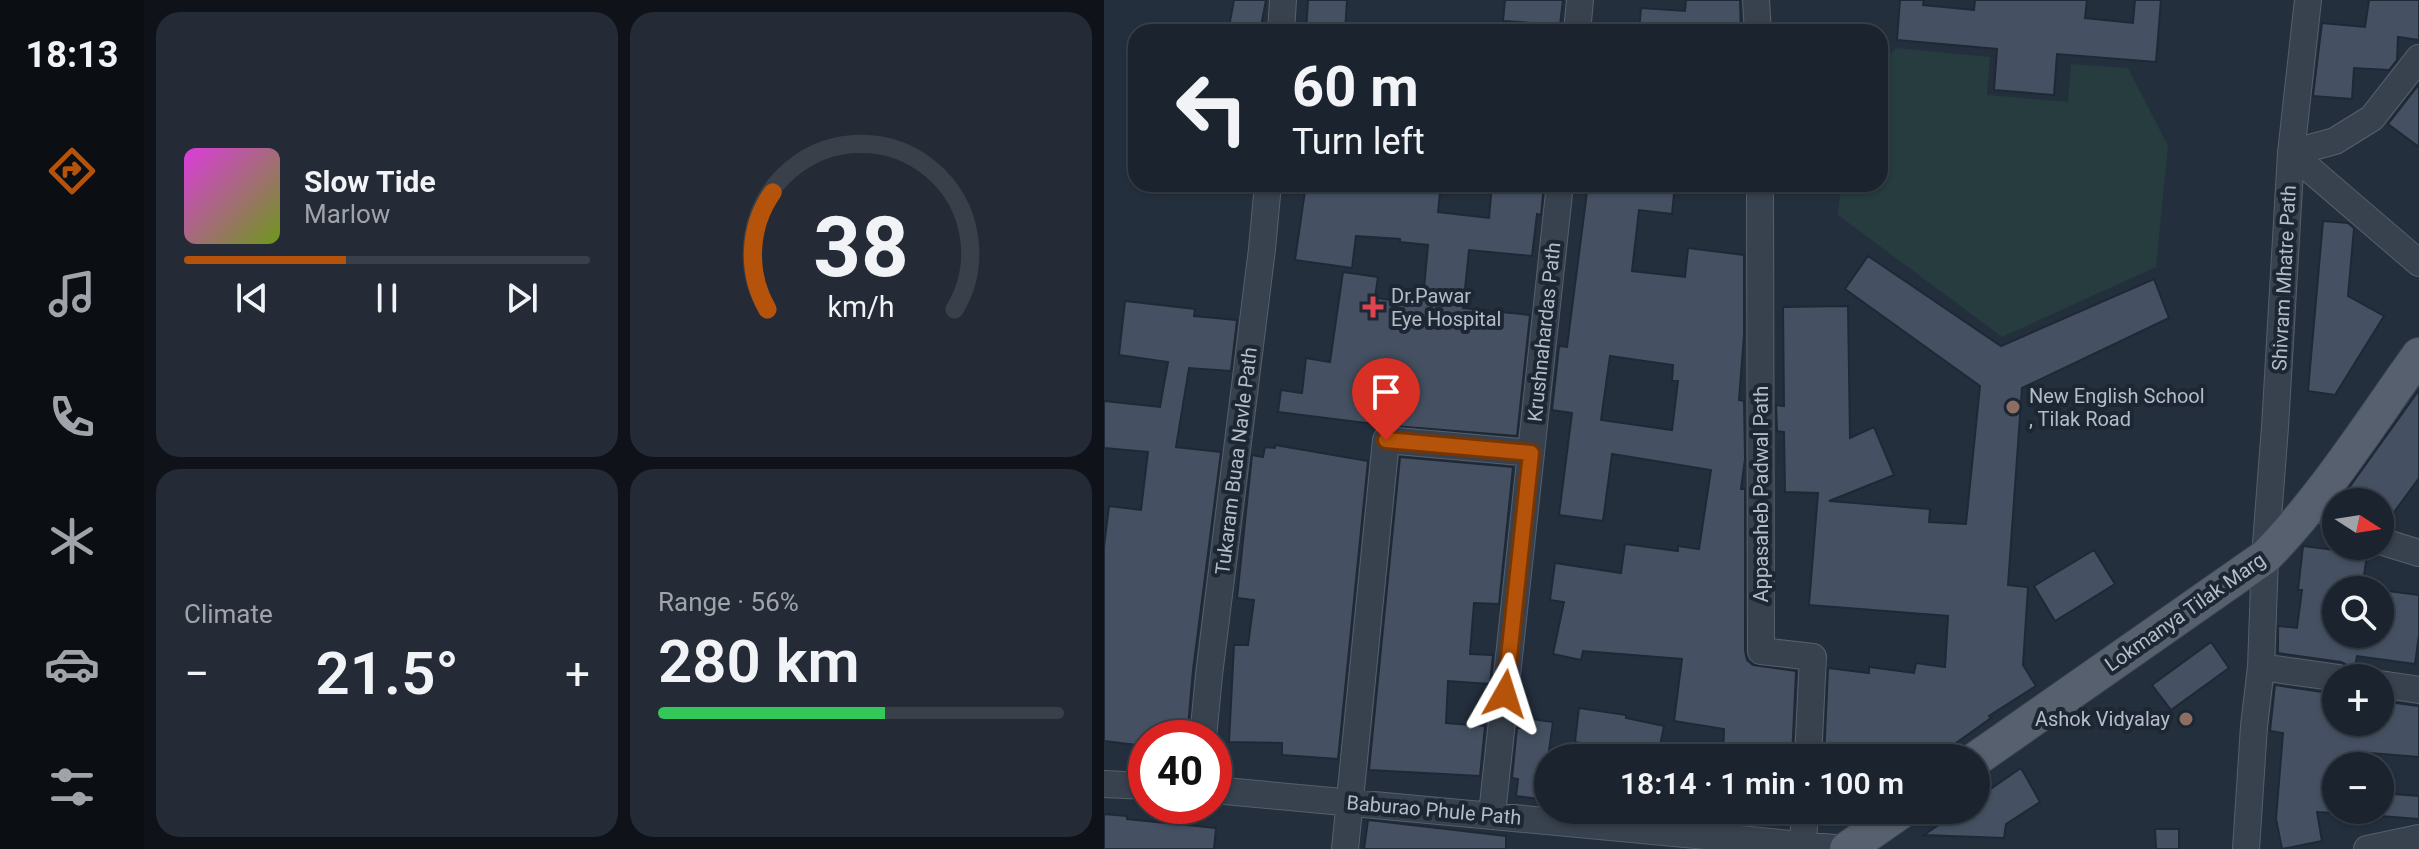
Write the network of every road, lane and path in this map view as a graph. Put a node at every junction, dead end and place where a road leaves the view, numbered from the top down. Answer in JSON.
{"nodes":[{"id":1,"x":1283,"y":0,"type":"edge"},
{"id":2,"x":1580,"y":0,"type":"edge"},
{"id":3,"x":1756,"y":0,"type":"edge"},
{"id":4,"x":2308,"y":0,"type":"edge"},
{"id":5,"x":1282,"y":24,"type":"edge"},
{"id":6,"x":1578,"y":24,"type":"edge"},
{"id":7,"x":1758,"y":24,"type":"edge"},
{"id":8,"x":2419,"y":58,"type":"edge"},
{"id":9,"x":2291,"y":153,"type":"junction"},
{"id":10,"x":1267,"y":192,"type":"edge"},
{"id":11,"x":1559,"y":192,"type":"edge"},
{"id":12,"x":1760,"y":192,"type":"edge"},
{"id":13,"x":2419,"y":263,"type":"edge"},
{"id":14,"x":2419,"y":355,"type":"edge"},
{"id":15,"x":1531,"y":453,"type":"junction"},
{"id":16,"x":2338,"y":488,"type":"edge"},
{"id":17,"x":2322,"y":512,"type":"edge"},
{"id":18,"x":2394,"y":545,"type":"edge"},
{"id":19,"x":2419,"y":553,"type":"edge"},
{"id":20,"x":2265,"y":557,"type":"junction"},
{"id":21,"x":2261,"y":667,"type":"junction"},
{"id":22,"x":2322,"y":676,"type":"edge"},
{"id":23,"x":2394,"y":686,"type":"edge"},
{"id":24,"x":2419,"y":690,"type":"edge"},
{"id":25,"x":1205,"y":720,"type":"edge"},
{"id":26,"x":1809,"y":744,"type":"edge"},
{"id":27,"x":1990,"y":749,"type":"edge"},
{"id":28,"x":1104,"y":784,"type":"edge"},
{"id":29,"x":1128,"y":785,"type":"edge"},
{"id":30,"x":1232,"y":792,"type":"edge"},
{"id":31,"x":1348,"y":802,"type":"junction"},
{"id":32,"x":1492,"y":814,"type":"junction"},
{"id":33,"x":1804,"y":824,"type":"edge"},
{"id":34,"x":1883,"y":824,"type":"edge"},
{"id":35,"x":2419,"y":838,"type":"edge"},
{"id":36,"x":1653,"y":840,"type":"edge"},
{"id":37,"x":1803,"y":845,"type":"junction"},
{"id":38,"x":1345,"y":849,"type":"edge"},
{"id":39,"x":1846,"y":849,"type":"edge"},
{"id":40,"x":2246,"y":849,"type":"edge"},
{"id":41,"x":2367,"y":849,"type":"edge"}],
"edges":[{"from":1,"to":5,"type":"street"},
{"from":2,"to":6,"type":"street"},
{"from":3,"to":7,"type":"street"},
{"from":4,"to":9,"type":"street","name":"Shivram Mhatre Path"},
{"from":8,"to":9,"type":"street"},
{"from":9,"to":13,"type":"street"},
{"from":9,"to":20,"type":"street","name":"Shivram Mhatre Path"},
{"from":10,"to":25,"type":"street","name":"Tukaram Buaa Navle Path"},
{"from":11,"to":15,"type":"street","name":"Krushnahardas Path"},
{"from":12,"to":26,"type":"street","name":"Appasaheb Padwal Path"},
{"from":14,"to":16,"type":"main road","name":"Lokmanya Tilak Marg"},
{"from":15,"to":31,"type":"street"},
{"from":15,"to":32,"type":"street","name":"Krushnahardas Path"},
{"from":17,"to":20,"type":"main road","name":"Lokmanya Tilak Marg"},
{"from":18,"to":19,"type":"street"},
{"from":20,"to":21,"type":"street","name":"Shivram Mhatre Path"},
{"from":20,"to":27,"type":"main road","name":"Lokmanya Tilak Marg"},
{"from":21,"to":22,"type":"street"},
{"from":21,"to":40,"type":"street","name":"Shivram Mhatre Path"},
{"from":23,"to":24,"type":"street"},
{"from":28,"to":29,"type":"street"},
{"from":30,"to":31,"type":"street","name":"Baburao Phule Path"},
{"from":31,"to":32,"type":"street","name":"Baburao Phule Path"},
{"from":31,"to":38,"type":"street"},
{"from":32,"to":36,"type":"street","name":"Baburao Phule Path"},
{"from":33,"to":37,"type":"street"},
{"from":34,"to":39,"type":"main road"},
{"from":35,"to":41,"type":"street"},
{"from":36,"to":37,"type":"street","name":"Baburao Phule Path"},
{"from":37,"to":39,"type":"street","name":"Baburao Phule Path"}]}
